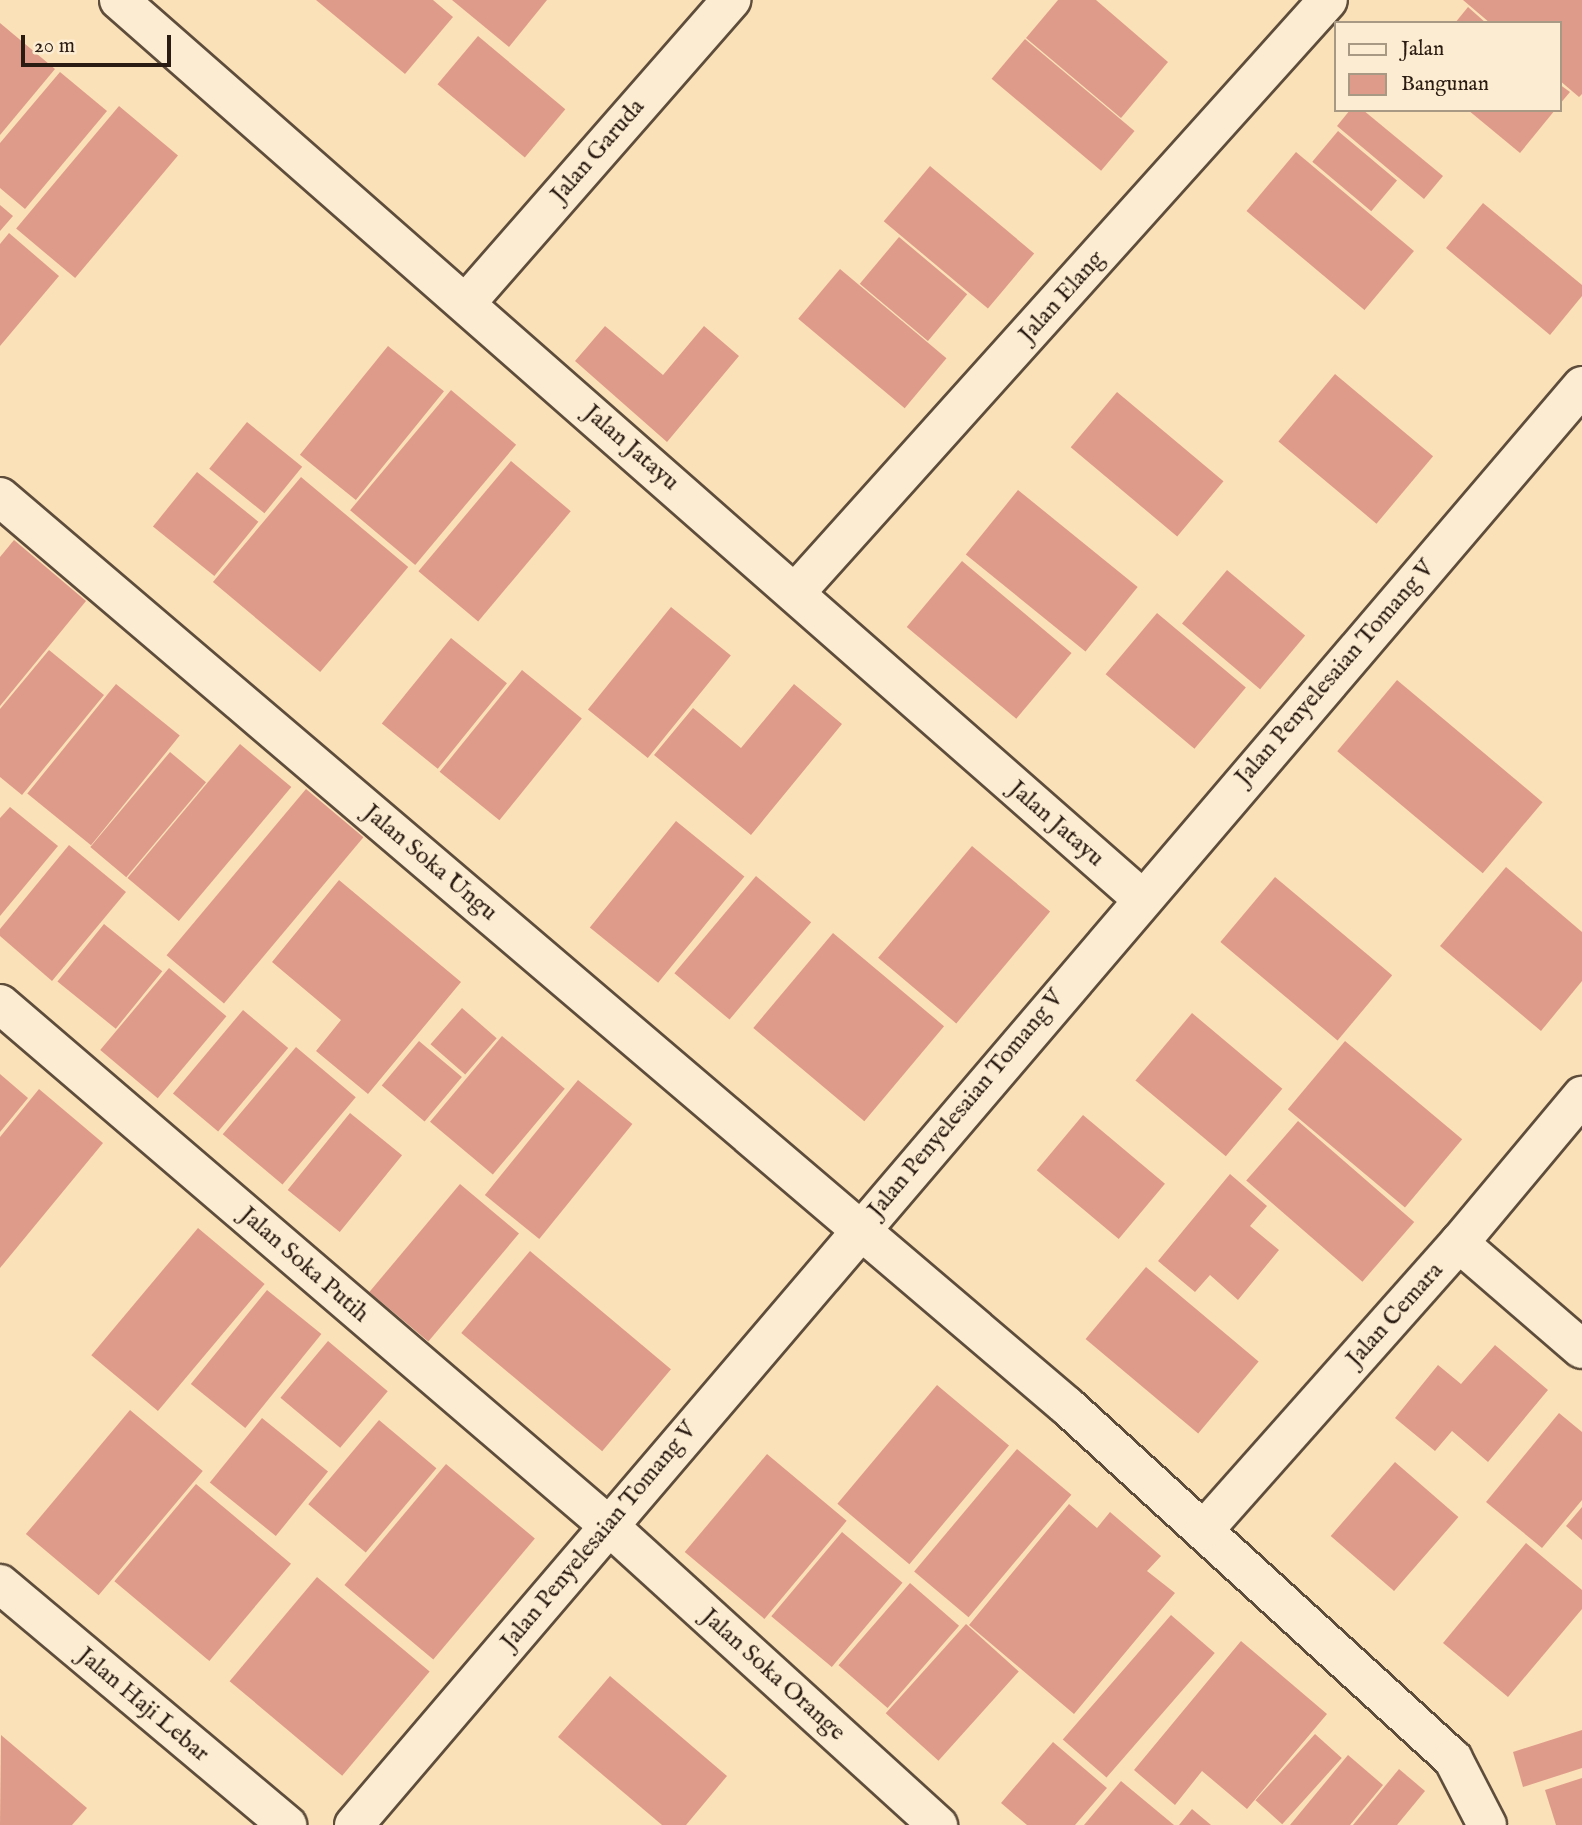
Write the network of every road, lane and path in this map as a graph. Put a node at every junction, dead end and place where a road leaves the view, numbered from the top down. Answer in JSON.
{"nodes":[{"id":1,"x":731,"y":0,"type":"edge"},
{"id":2,"x":1328,"y":0,"type":"edge"},
{"id":3,"x":140,"y":6,"type":"edge"},
{"id":4,"x":466,"y":303,"type":"junction"},
{"id":5,"x":1582,"y":386,"type":"edge"},
{"id":6,"x":0,"y":497,"type":"edge"},
{"id":7,"x":795,"y":593,"type":"junction"},
{"id":8,"x":1141,"y":898,"type":"junction"},
{"id":9,"x":0,"y":1004,"type":"edge"},
{"id":10,"x":1582,"y":1096,"type":"edge"},
{"id":11,"x":859,"y":1230,"type":"junction"},
{"id":12,"x":1459,"y":1243,"type":"junction"},
{"id":13,"x":1582,"y":1349,"type":"edge"},
{"id":14,"x":609,"y":1525,"type":"junction"},
{"id":15,"x":1204,"y":1530,"type":"junction"},
{"id":16,"x":0,"y":1584,"type":"edge"},
{"id":17,"x":287,"y":1825,"type":"edge"},
{"id":18,"x":354,"y":1825,"type":"edge"},
{"id":19,"x":938,"y":1825,"type":"edge"},
{"id":20,"x":1487,"y":1825,"type":"edge"}],
"edges":[{"from":1,"to":4,"type":"street","name":"Jalan Garuda"},
{"from":2,"to":7,"type":"street","name":"Jalan Elang"},
{"from":3,"to":4,"type":"street","name":"Jalan Jatayu"},
{"from":4,"to":7,"type":"street","name":"Jalan Jatayu"},
{"from":5,"to":8,"type":"street","name":"Jalan Penyelesaian Tomang V"},
{"from":6,"to":11,"type":"street","name":"Jalan Soka Ungu"},
{"from":7,"to":8,"type":"street","name":"Jalan Jatayu"},
{"from":8,"to":11,"type":"street","name":"Jalan Penyelesaian Tomang V"},
{"from":9,"to":14,"type":"street","name":"Jalan Soka Putih"},
{"from":10,"to":12,"type":"street","name":"Jalan Cemara"},
{"from":11,"to":14,"type":"street","name":"Jalan Penyelesaian Tomang V"},
{"from":11,"to":15,"type":"street","name":"Jalan Soka Ungu"},
{"from":12,"to":13,"type":"street"},
{"from":12,"to":15,"type":"street","name":"Jalan Cemara"},
{"from":14,"to":18,"type":"street","name":"Jalan Penyelesaian Tomang V"},
{"from":14,"to":19,"type":"street","name":"Jalan Soka Orange"},
{"from":15,"to":20,"type":"street","name":"Jalan Soka Ungu"},
{"from":16,"to":17,"type":"street","name":"Jalan Haji Lebar"}]}
